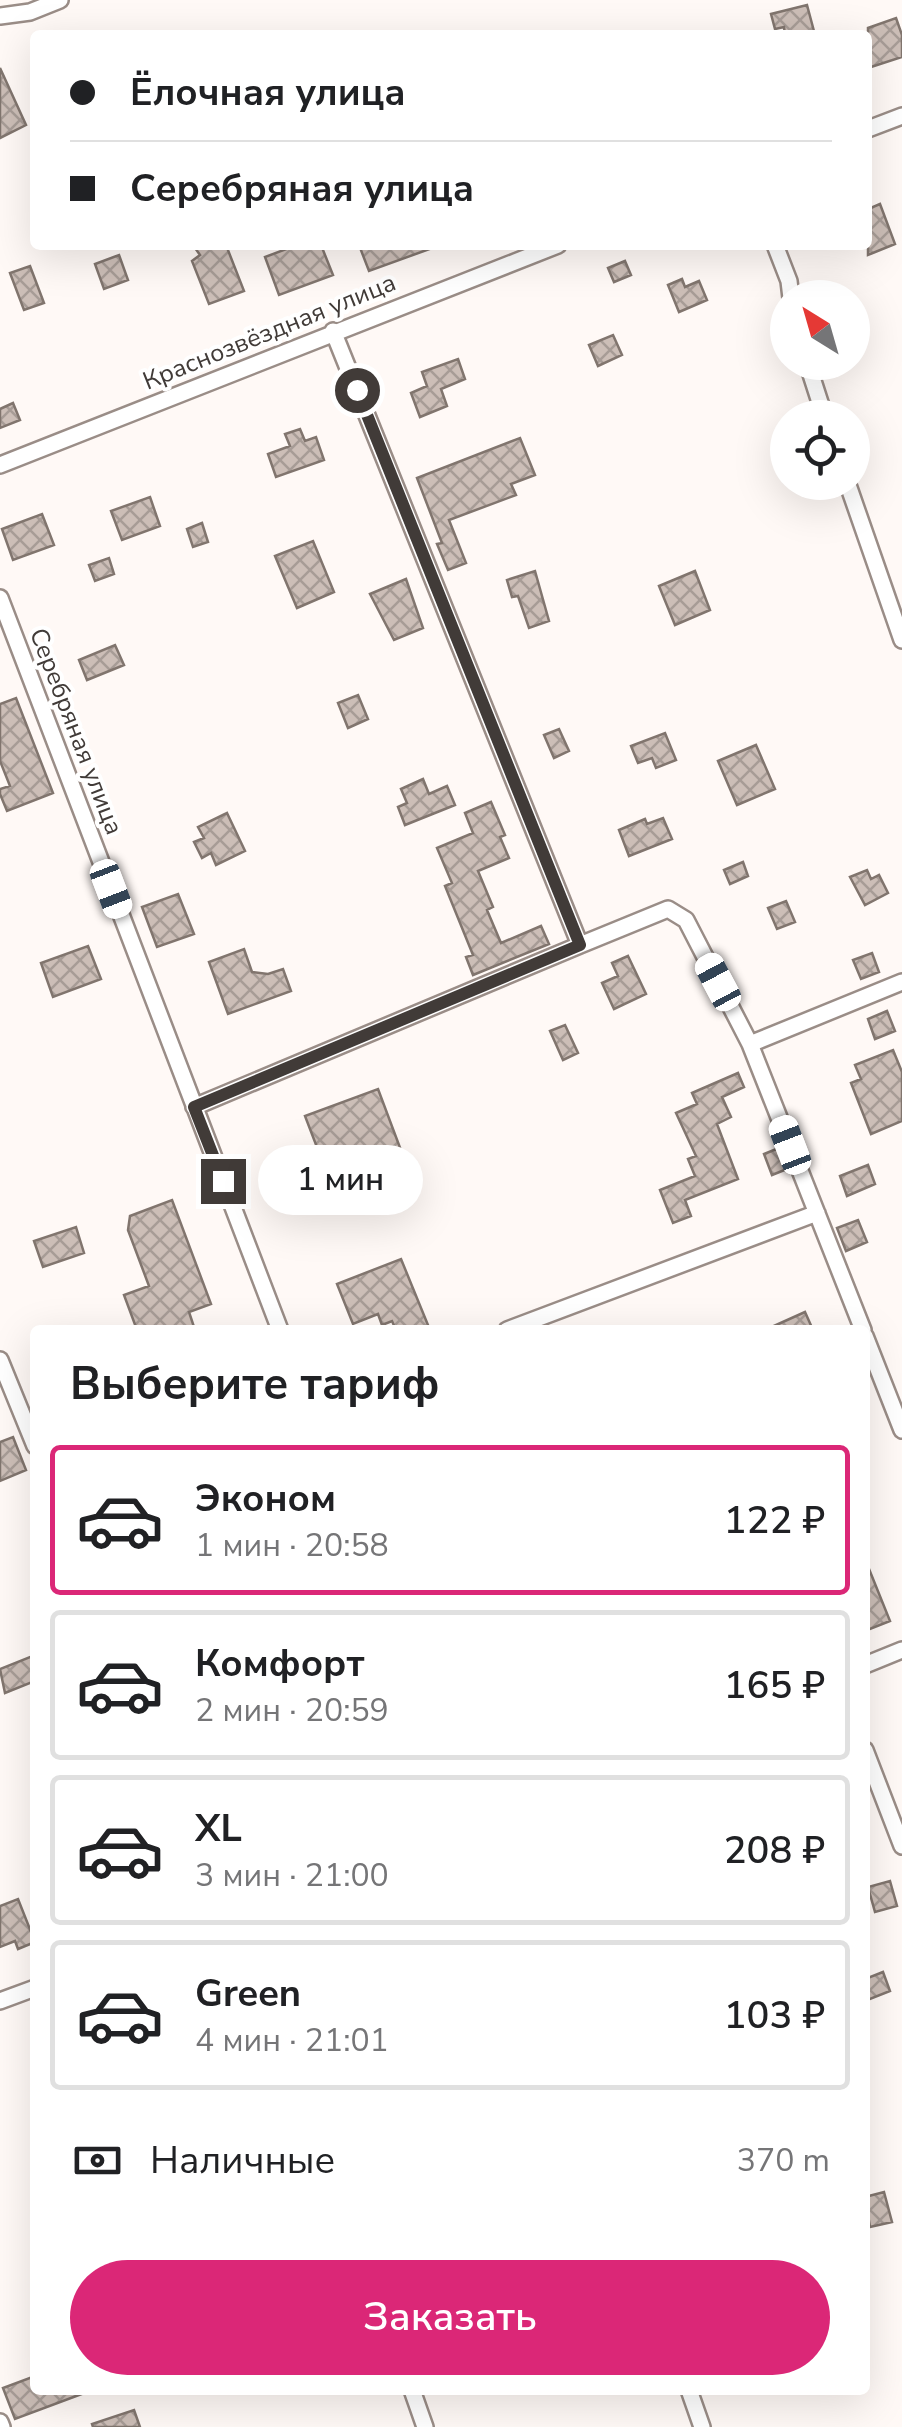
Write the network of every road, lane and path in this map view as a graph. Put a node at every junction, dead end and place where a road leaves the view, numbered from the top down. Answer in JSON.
{"nodes":[{"id":1,"x":60,"y":0,"type":"edge"},
{"id":2,"x":0,"y":16,"type":"edge"},
{"id":3,"x":902,"y":116,"type":"edge"},
{"id":4,"x":872,"y":127,"type":"edge"},
{"id":5,"x":545,"y":250,"type":"edge"},
{"id":6,"x":777,"y":250,"type":"edge"},
{"id":7,"x":789,"y":280,"type":"edge"},
{"id":8,"x":333,"y":331,"type":"junction"},
{"id":9,"x":0,"y":465,"type":"edge"},
{"id":10,"x":852,"y":500,"type":"edge"},
{"id":11,"x":0,"y":598,"type":"edge"},
{"id":12,"x":902,"y":640,"type":"edge"},
{"id":13,"x":580,"y":945,"type":"junction"},
{"id":14,"x":902,"y":982,"type":"edge"},
{"id":15,"x":750,"y":1044,"type":"junction"},
{"id":16,"x":194,"y":1107,"type":"junction"},
{"id":17,"x":817,"y":1213,"type":"junction"},
{"id":18,"x":278,"y":1325,"type":"edge"},
{"id":19,"x":520,"y":1325,"type":"edge"},
{"id":20,"x":861,"y":1325,"type":"edge"},
{"id":21,"x":870,"y":1348,"type":"edge"},
{"id":22,"x":0,"y":1360,"type":"edge"},
{"id":23,"x":902,"y":1430,"type":"edge"},
{"id":24,"x":30,"y":1434,"type":"edge"},
{"id":25,"x":902,"y":1650,"type":"edge"},
{"id":26,"x":870,"y":1663,"type":"edge"},
{"id":27,"x":870,"y":1763,"type":"edge"},
{"id":28,"x":902,"y":1846,"type":"edge"},
{"id":29,"x":30,"y":1990,"type":"edge"},
{"id":30,"x":0,"y":2001,"type":"edge"},
{"id":31,"x":414,"y":2395,"type":"edge"},
{"id":32,"x":690,"y":2395,"type":"edge"},
{"id":33,"x":425,"y":2427,"type":"edge"},
{"id":34,"x":702,"y":2427,"type":"edge"}],
"edges":[{"from":1,"to":2,"type":"street"},
{"from":3,"to":4,"type":"street"},
{"from":5,"to":8,"type":"street","name":"Краснозвёздная улица"},
{"from":6,"to":7,"type":"street"},
{"from":8,"to":9,"type":"street","name":"Краснозвёздная улица"},
{"from":8,"to":13,"type":"street"},
{"from":10,"to":12,"type":"street"},
{"from":11,"to":16,"type":"street","name":"Серебряная улица"},
{"from":13,"to":15,"type":"street"},
{"from":13,"to":16,"type":"street"},
{"from":14,"to":15,"type":"street"},
{"from":15,"to":17,"type":"street"},
{"from":16,"to":18,"type":"street","name":"Серебряная улица"},
{"from":17,"to":19,"type":"street"},
{"from":17,"to":20,"type":"street"},
{"from":21,"to":23,"type":"street"},
{"from":22,"to":24,"type":"street"},
{"from":25,"to":26,"type":"street"},
{"from":27,"to":28,"type":"street"},
{"from":29,"to":30,"type":"street"},
{"from":31,"to":33,"type":"street"},
{"from":32,"to":34,"type":"street"}]}
